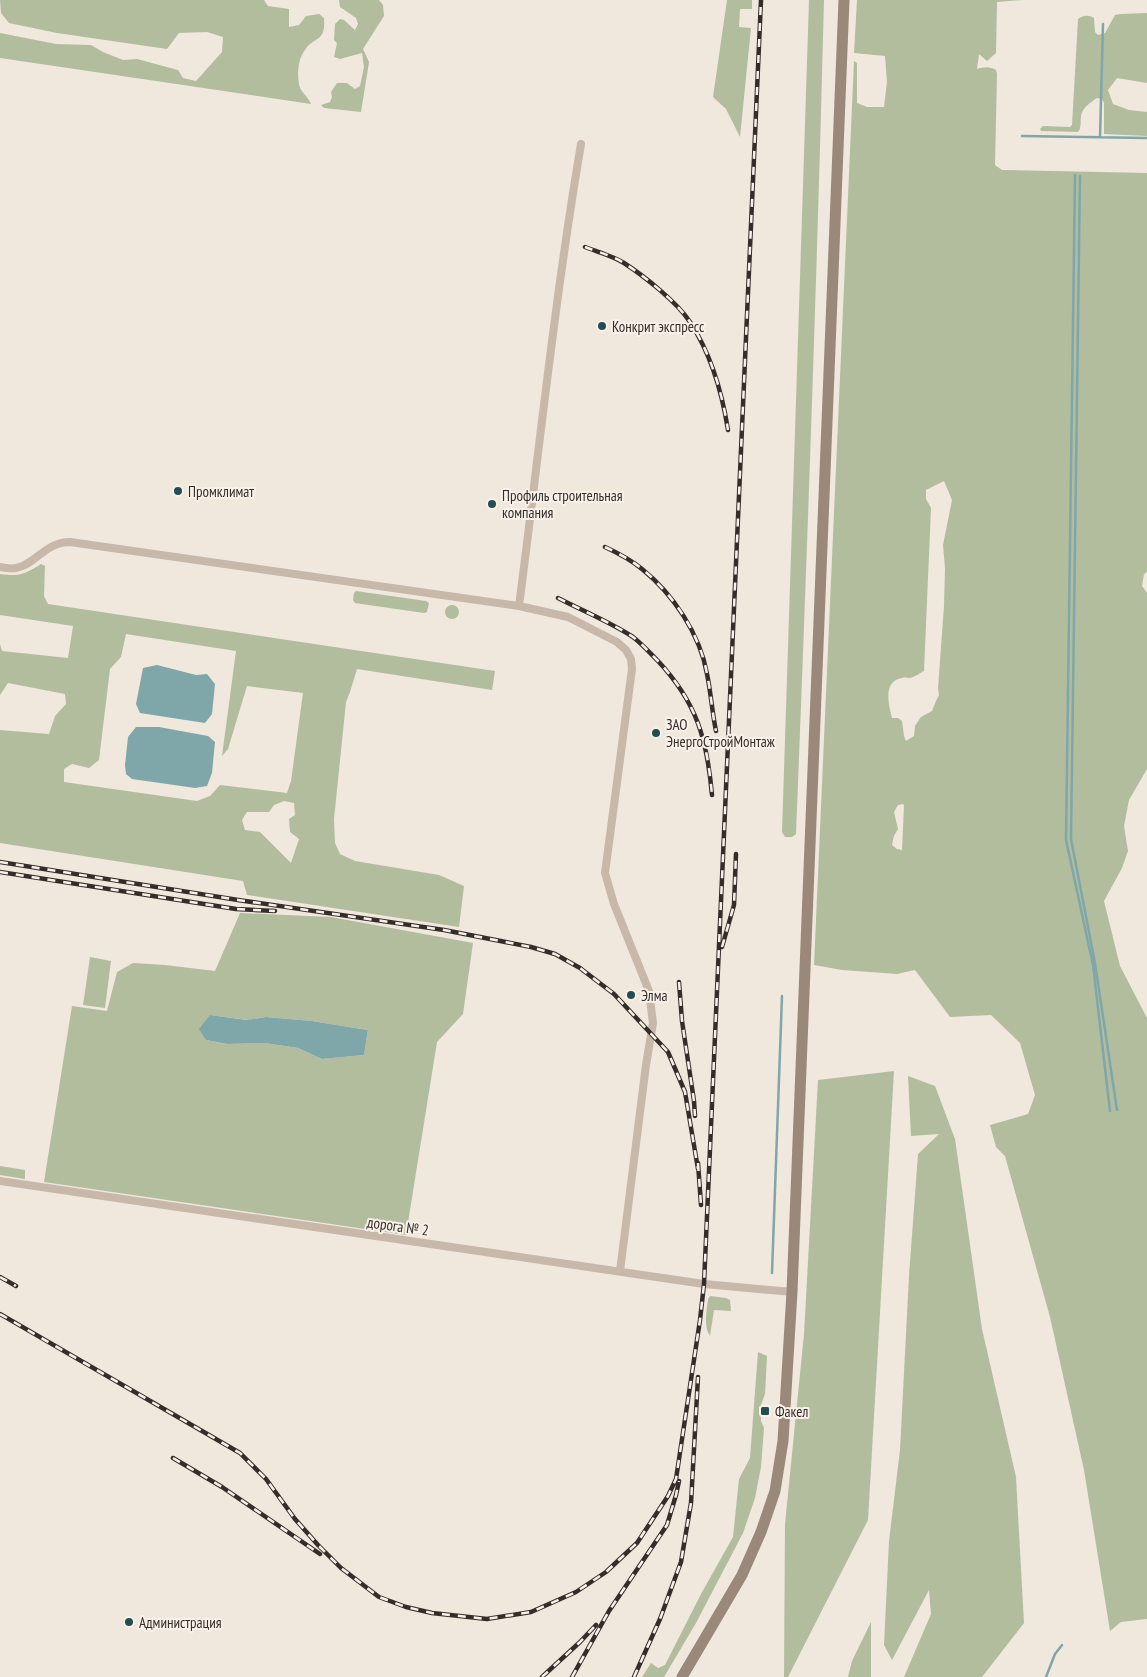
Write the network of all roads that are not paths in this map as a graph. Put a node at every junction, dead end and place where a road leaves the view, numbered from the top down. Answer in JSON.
{"nodes":[{"id":1,"x":844,"y":0,"type":"edge"},
{"id":2,"x":581,"y":144,"type":"dead end"},
{"id":3,"x":0,"y":567,"type":"edge"},
{"id":4,"x":519,"y":606,"type":"junction"},
{"id":5,"x":0,"y":1181,"type":"edge"},
{"id":6,"x":620,"y":1271,"type":"junction"},
{"id":7,"x":792,"y":1292,"type":"junction"},
{"id":8,"x":682,"y":1677,"type":"edge"}],
"edges":[{"from":1,"to":7,"type":"main road"},
{"from":2,"to":4,"type":"street"},
{"from":3,"to":4,"type":"street"},
{"from":4,"to":6,"type":"street"},
{"from":5,"to":6,"type":"street","name":"дорога № 2"},
{"from":6,"to":7,"type":"street","name":"дорога № 2"},
{"from":7,"to":8,"type":"main road"}]}
